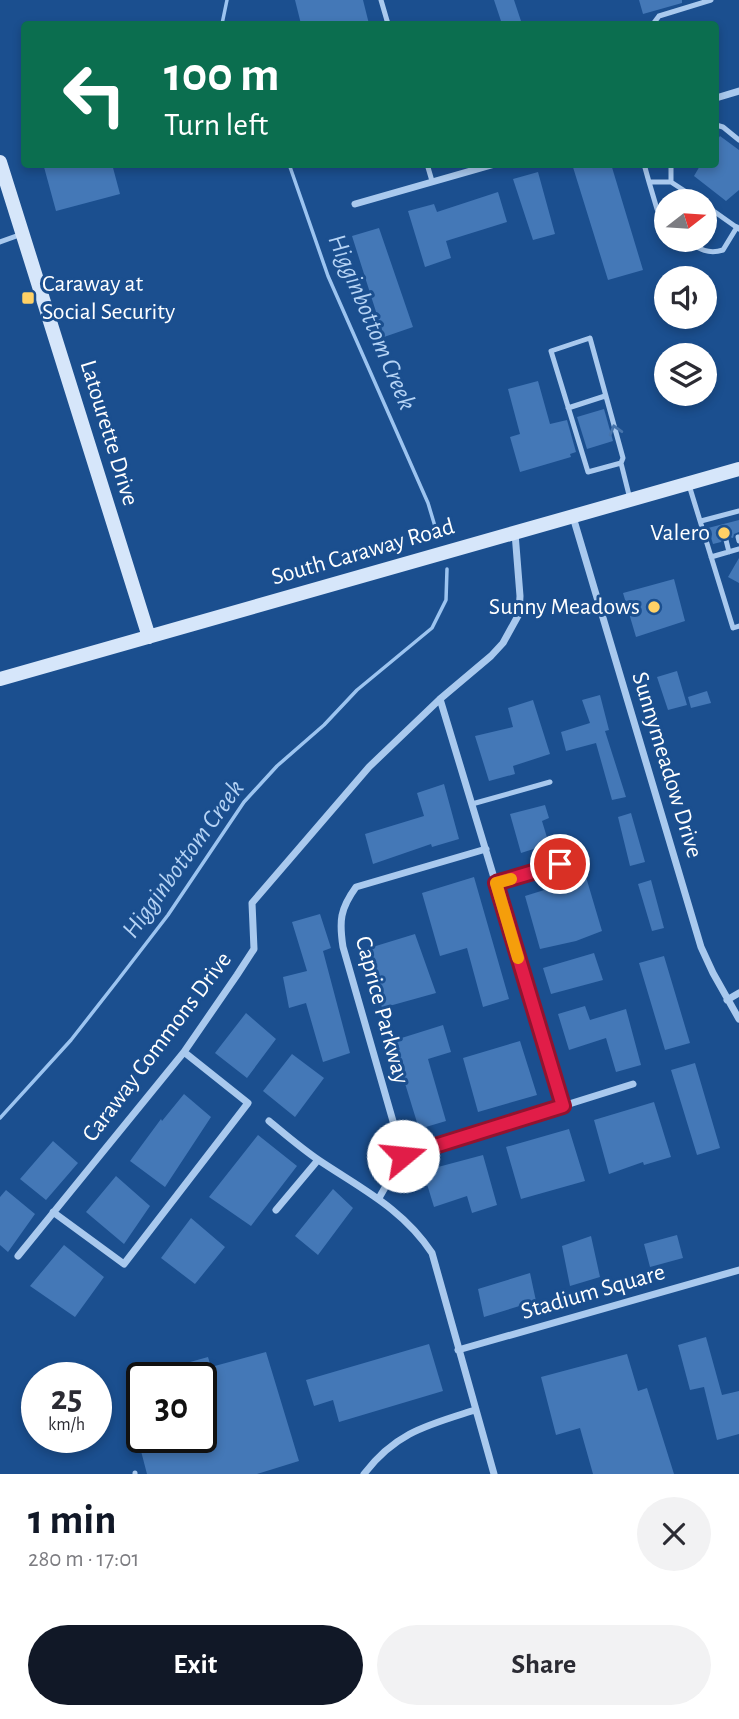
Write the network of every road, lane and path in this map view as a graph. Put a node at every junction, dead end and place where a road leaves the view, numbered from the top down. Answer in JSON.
{"nodes":[{"id":1,"x":381,"y":0,"type":"edge"},
{"id":2,"x":711,"y":0,"type":"edge"},
{"id":3,"x":387,"y":21,"type":"edge"},
{"id":4,"x":655,"y":21,"type":"edge"},
{"id":5,"x":739,"y":91,"type":"edge"},
{"id":6,"x":719,"y":97,"type":"edge"},
{"id":7,"x":719,"y":126,"type":"edge"},
{"id":8,"x":739,"y":140,"type":"edge"},
{"id":9,"x":0,"y":162,"type":"edge"},
{"id":10,"x":428,"y":168,"type":"edge"},
{"id":11,"x":480,"y":168,"type":"edge"},
{"id":12,"x":645,"y":168,"type":"edge"},
{"id":13,"x":670,"y":168,"type":"edge"},
{"id":14,"x":432,"y":181,"type":"junction"},
{"id":15,"x":649,"y":183,"type":"junction"},
{"id":16,"x":670,"y":183,"type":"junction"},
{"id":17,"x":680,"y":189,"type":"edge"},
{"id":18,"x":654,"y":199,"type":"edge"},
{"id":19,"x":355,"y":204,"type":"dead end"},
{"id":20,"x":718,"y":214,"type":"edge"},
{"id":21,"x":738,"y":228,"type":"edge"},
{"id":22,"x":22,"y":234,"type":"junction"},
{"id":23,"x":0,"y":242,"type":"edge"},
{"id":24,"x":718,"y":252,"type":"edge"},
{"id":25,"x":605,"y":396,"type":"junction"},
{"id":26,"x":568,"y":408,"type":"junction"},
{"id":27,"x":621,"y":463,"type":"junction"},
{"id":28,"x":739,"y":469,"type":"edge"},
{"id":29,"x":688,"y":482,"type":"junction"},
{"id":30,"x":630,"y":499,"type":"junction"},
{"id":31,"x":739,"y":511,"type":"edge"},
{"id":32,"x":731,"y":513,"type":"junction"},
{"id":33,"x":573,"y":516,"type":"junction"},
{"id":34,"x":719,"y":516,"type":"junction"},
{"id":35,"x":701,"y":521,"type":"junction"},
{"id":36,"x":734,"y":521,"type":"dead end"},
{"id":37,"x":721,"y":525,"type":"dead end"},
{"id":38,"x":515,"y":532,"type":"junction"},
{"id":39,"x":726,"y":541,"type":"dead end"},
{"id":40,"x":739,"y":549,"type":"edge"},
{"id":41,"x":729,"y":552,"type":"junction"},
{"id":42,"x":712,"y":557,"type":"junction"},
{"id":43,"x":739,"y":626,"type":"edge"},
{"id":44,"x":149,"y":637,"type":"junction"},
{"id":45,"x":0,"y":679,"type":"edge"},
{"id":46,"x":440,"y":699,"type":"junction"},
{"id":47,"x":550,"y":782,"type":"dead end"},
{"id":48,"x":472,"y":804,"type":"junction"},
{"id":49,"x":486,"y":849,"type":"junction"},
{"id":50,"x":560,"y":864,"type":"dead end"},
{"id":51,"x":496,"y":883,"type":"junction"},
{"id":52,"x":739,"y":993,"type":"edge"},
{"id":53,"x":727,"y":1000,"type":"junction"},
{"id":54,"x":739,"y":1018,"type":"edge"},
{"id":55,"x":184,"y":1052,"type":"junction"},
{"id":56,"x":633,"y":1084,"type":"dead end"},
{"id":57,"x":563,"y":1106,"type":"junction"},
{"id":58,"x":269,"y":1121,"type":"dead end"},
{"id":59,"x":403,"y":1156,"type":"junction"},
{"id":60,"x":318,"y":1160,"type":"junction"},
{"id":61,"x":379,"y":1198,"type":"junction"},
{"id":62,"x":276,"y":1210,"type":"dead end"},
{"id":63,"x":53,"y":1212,"type":"junction"},
{"id":64,"x":18,"y":1256,"type":"dead end"},
{"id":65,"x":739,"y":1270,"type":"edge"},
{"id":66,"x":458,"y":1350,"type":"junction"},
{"id":67,"x":475,"y":1410,"type":"junction"},
{"id":68,"x":363,"y":1474,"type":"edge"},
{"id":69,"x":494,"y":1474,"type":"edge"}],
"edges":[{"from":1,"to":3,"type":"lane"},
{"from":2,"to":4,"type":"lane"},
{"from":5,"to":6,"type":"street"},
{"from":7,"to":8,"type":"lane"},
{"from":9,"to":22,"type":"street","name":"Latourette Drive"},
{"from":10,"to":14,"type":"lane"},
{"from":11,"to":14,"type":"street"},
{"from":12,"to":15,"type":"lane"},
{"from":13,"to":16,"type":"lane"},
{"from":14,"to":19,"type":"street"},
{"from":15,"to":16,"type":"lane"},
{"from":15,"to":18,"type":"lane"},
{"from":16,"to":17,"type":"lane"},
{"from":20,"to":21,"type":"lane"},
{"from":21,"to":24,"type":"lane"},
{"from":22,"to":23,"type":"lane"},
{"from":22,"to":44,"type":"street","name":"Latourette Drive"},
{"from":25,"to":26,"type":"lane"},
{"from":25,"to":26,"type":"lane"},
{"from":27,"to":25,"type":"lane","one_way":true},
{"from":26,"to":27,"type":"lane"},
{"from":27,"to":30,"type":"lane"},
{"from":28,"to":29,"type":"street","name":"South Caraway Road"},
{"from":29,"to":30,"type":"street","name":"South Caraway Road"},
{"from":29,"to":35,"type":"lane"},
{"from":30,"to":33,"type":"street","name":"South Caraway Road"},
{"from":31,"to":32,"type":"lane"},
{"from":32,"to":34,"type":"lane"},
{"from":32,"to":36,"type":"lane"},
{"from":33,"to":38,"type":"street","name":"South Caraway Road"},
{"from":33,"to":53,"type":"street","name":"Sunnymeadow Drive"},
{"from":34,"to":35,"type":"lane"},
{"from":34,"to":37,"type":"lane"},
{"from":35,"to":42,"type":"lane"},
{"from":38,"to":44,"type":"street","name":"South Caraway Road"},
{"from":38,"to":46,"type":"street"},
{"from":39,"to":41,"type":"lane"},
{"from":40,"to":41,"type":"lane"},
{"from":41,"to":42,"type":"lane"},
{"from":42,"to":43,"type":"lane"},
{"from":44,"to":45,"type":"street","name":"South Caraway Road"},
{"from":46,"to":48,"type":"street"},
{"from":46,"to":55,"type":"street","name":"Caraway Commons Drive"},
{"from":47,"to":48,"type":"lane"},
{"from":48,"to":49,"type":"street"},
{"from":49,"to":51,"type":"street"},
{"from":49,"to":59,"type":"street","name":"Caprice Parkway"},
{"from":50,"to":51,"type":"lane"},
{"from":51,"to":57,"type":"street"},
{"from":52,"to":53,"type":"street"},
{"from":53,"to":54,"type":"street","name":"Sunnymeadow Drive"},
{"from":55,"to":63,"type":"street","name":"Caraway Commons Drive"},
{"from":55,"to":63,"type":"street"},
{"from":56,"to":57,"type":"street"},
{"from":57,"to":59,"type":"street"},
{"from":58,"to":60,"type":"street"},
{"from":59,"to":61,"type":"street"},
{"from":60,"to":61,"type":"street"},
{"from":60,"to":62,"type":"street"},
{"from":61,"to":66,"type":"street"},
{"from":63,"to":64,"type":"street","name":"Caraway Commons Drive"},
{"from":65,"to":66,"type":"street","name":"Stadium Square"},
{"from":66,"to":67,"type":"street"},
{"from":67,"to":68,"type":"street"},
{"from":67,"to":69,"type":"street"}]}
